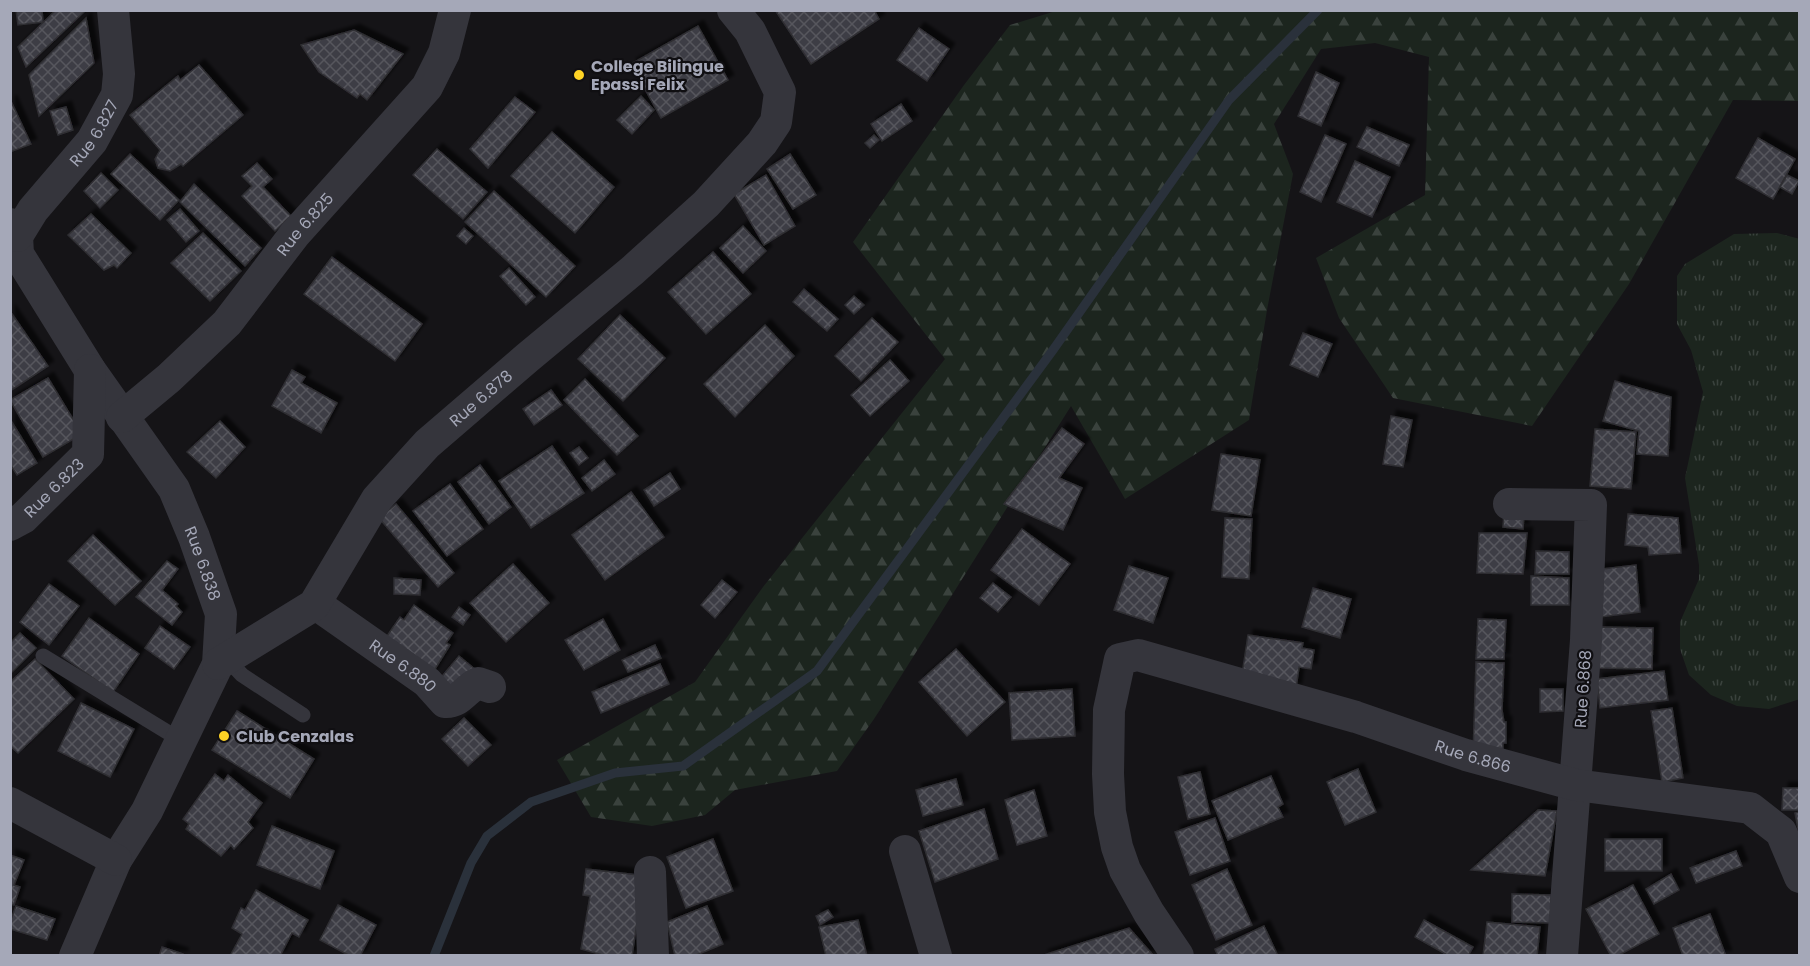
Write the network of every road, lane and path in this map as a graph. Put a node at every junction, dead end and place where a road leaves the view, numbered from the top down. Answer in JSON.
{"nodes":[{"id":1,"x":113,"y":10,"type":"edge"},
{"id":2,"x":455,"y":10,"type":"edge"},
{"id":3,"x":733,"y":10,"type":"edge"},
{"id":4,"x":14,"y":243,"type":"edge"},
{"id":5,"x":90,"y":370,"type":"junction"},
{"id":6,"x":122,"y":417,"type":"junction"},
{"id":7,"x":1509,"y":504,"type":"dead end"},
{"id":8,"x":10,"y":525,"type":"edge"},
{"id":9,"x":314,"y":605,"type":"junction"},
{"id":10,"x":43,"y":656,"type":"dead end"},
{"id":11,"x":223,"y":661,"type":"junction"},
{"id":12,"x":490,"y":687,"type":"dead end"},
{"id":13,"x":303,"y":715,"type":"dead end"},
{"id":14,"x":182,"y":741,"type":"junction"},
{"id":15,"x":1576,"y":785,"type":"junction"},
{"id":16,"x":10,"y":803,"type":"edge"},
{"id":17,"x":905,"y":851,"type":"dead end"},
{"id":18,"x":116,"y":860,"type":"junction"},
{"id":19,"x":650,"y":872,"type":"dead end"},
{"id":20,"x":1800,"y":877,"type":"edge"},
{"id":21,"x":75,"y":956,"type":"edge"},
{"id":22,"x":653,"y":956,"type":"edge"},
{"id":23,"x":936,"y":956,"type":"edge"},
{"id":24,"x":1178,"y":956,"type":"edge"},
{"id":25,"x":1562,"y":956,"type":"edge"}],
"edges":[{"from":1,"to":4,"type":"street","name":"Rue 6.827"},
{"from":2,"to":6,"type":"street","name":"Rue 6.825"},
{"from":3,"to":9,"type":"street","name":"Rue 6.878"},
{"from":4,"to":5,"type":"street","name":"Rue 6.838"},
{"from":5,"to":6,"type":"street","name":"Rue 6.838"},
{"from":5,"to":8,"type":"street","name":"Rue 6.823"},
{"from":6,"to":11,"type":"street","name":"Rue 6.838"},
{"from":7,"to":15,"type":"street","name":"Rue 6.868"},
{"from":9,"to":11,"type":"street","name":"Rue 6.878"},
{"from":9,"to":12,"type":"street","name":"Rue 6.880"},
{"from":10,"to":14,"type":"lane"},
{"from":11,"to":13,"type":"lane"},
{"from":11,"to":14,"type":"street","name":"Rue 6.838"},
{"from":14,"to":18,"type":"street","name":"Rue 6.838"},
{"from":15,"to":20,"type":"street","name":"Rue 6.866"},
{"from":15,"to":24,"type":"street","name":"Rue 6.866"},
{"from":15,"to":25,"type":"street","name":"Rue 6.868"},
{"from":16,"to":18,"type":"street"},
{"from":17,"to":23,"type":"street"},
{"from":18,"to":21,"type":"street","name":"Rue 6.838"},
{"from":19,"to":22,"type":"street"}]}
